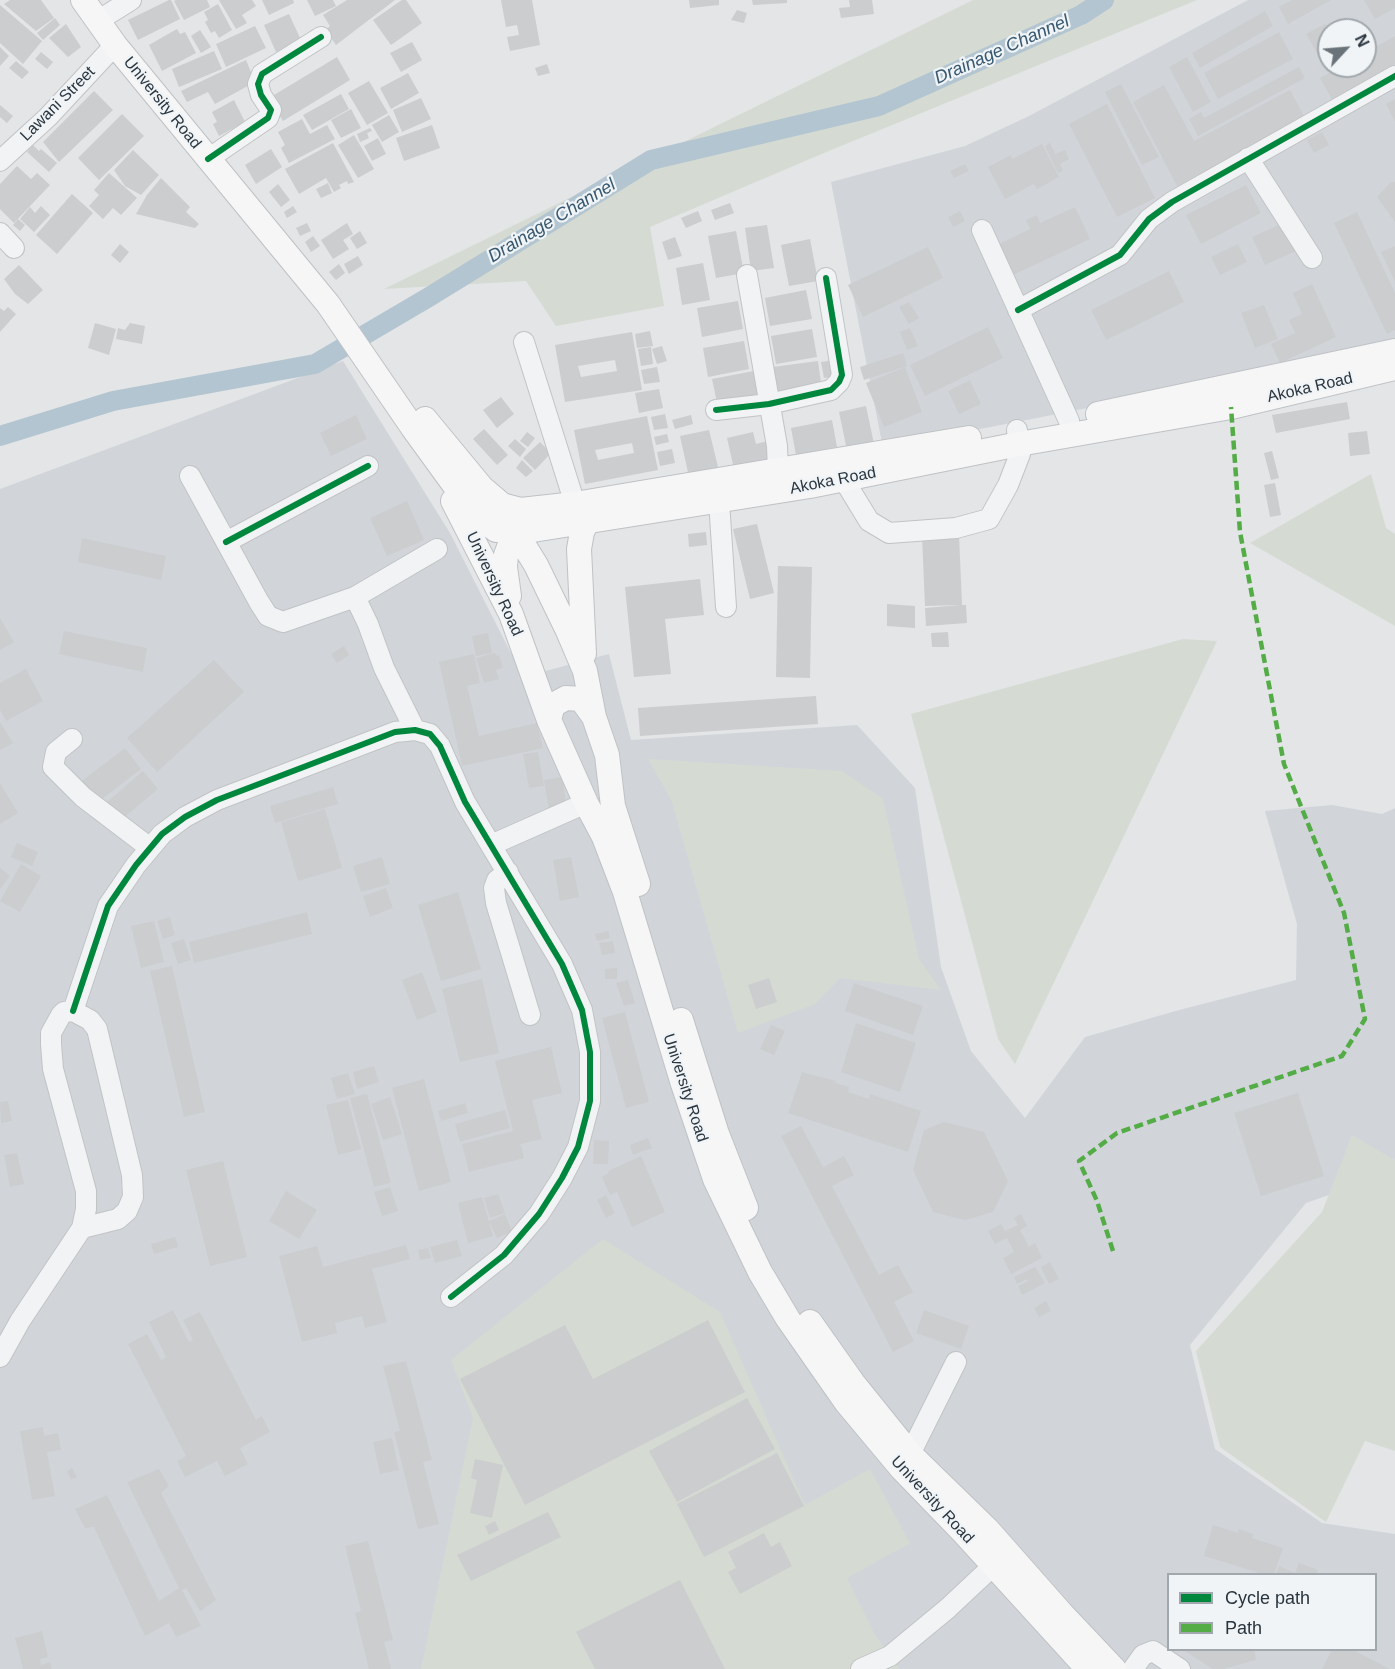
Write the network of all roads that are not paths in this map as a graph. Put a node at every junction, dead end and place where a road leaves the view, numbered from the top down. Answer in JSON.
{"nodes":[{"id":1,"x":83,"y":0,"type":"edge"},
{"id":2,"x":131,"y":0,"type":"edge"},
{"id":3,"x":99,"y":20,"type":"junction"},
{"id":4,"x":321,"y":37,"type":"dead end"},
{"id":5,"x":115,"y":45,"type":"junction"},
{"id":6,"x":1395,"y":76,"type":"edge"},
{"id":7,"x":1248,"y":158,"type":"junction"},
{"id":8,"x":208,"y":159,"type":"junction"},
{"id":9,"x":0,"y":161,"type":"edge"},
{"id":10,"x":982,"y":230,"type":"dead end"},
{"id":11,"x":0,"y":233,"type":"edge"},
{"id":12,"x":14,"y":248,"type":"dead end"},
{"id":13,"x":1312,"y":258,"type":"dead end"},
{"id":14,"x":747,"y":275,"type":"dead end"},
{"id":15,"x":826,"y":278,"type":"dead end"},
{"id":16,"x":1018,"y":310,"type":"junction"},
{"id":17,"x":524,"y":342,"type":"dead end"},
{"id":18,"x":356,"y":344,"type":"junction"},
{"id":19,"x":1395,"y":351,"type":"edge"},
{"id":20,"x":1395,"y":368,"type":"edge"},
{"id":21,"x":769,"y":404,"type":"junction"},
{"id":22,"x":716,"y":410,"type":"dead end"},
{"id":23,"x":1069,"y":421,"type":"junction"},
{"id":24,"x":413,"y":428,"type":"junction"},
{"id":25,"x":1018,"y":437,"type":"junction"},
{"id":26,"x":368,"y":466,"type":"dead end"},
{"id":27,"x":842,"y":469,"type":"junction"},
{"id":28,"x":778,"y":470,"type":"junction"},
{"id":29,"x":190,"y":476,"type":"dead end"},
{"id":30,"x":482,"y":489,"type":"junction"},
{"id":31,"x":719,"y":501,"type":"junction"},
{"id":32,"x":542,"y":508,"type":"junction"},
{"id":33,"x":581,"y":513,"type":"junction"},
{"id":34,"x":515,"y":531,"type":"junction"},
{"id":35,"x":226,"y":542,"type":"junction"},
{"id":36,"x":437,"y":549,"type":"dead end"},
{"id":37,"x":355,"y":597,"type":"junction"},
{"id":38,"x":726,"y":607,"type":"dead end"},
{"id":39,"x":512,"y":614,"type":"junction"},
{"id":40,"x":585,"y":671,"type":"junction"},
{"id":41,"x":594,"y":717,"type":"junction"},
{"id":42,"x":549,"y":720,"type":"junction"},
{"id":43,"x":415,"y":730,"type":"junction"},
{"id":44,"x":72,"y":739,"type":"dead end"},
{"id":45,"x":586,"y":803,"type":"junction"},
{"id":46,"x":491,"y":845,"type":"junction"},
{"id":47,"x":150,"y":848,"type":"junction"},
{"id":48,"x":508,"y":872,"type":"junction"},
{"id":49,"x":73,"y":1011,"type":"junction"},
{"id":50,"x":530,"y":1015,"type":"dead end"},
{"id":51,"x":82,"y":1228,"type":"junction"},
{"id":52,"x":451,"y":1297,"type":"dead end"},
{"id":53,"x":0,"y":1357,"type":"edge"},
{"id":54,"x":956,"y":1362,"type":"dead end"},
{"id":55,"x":907,"y":1462,"type":"junction"},
{"id":56,"x":1000,"y":1558,"type":"junction"},
{"id":57,"x":861,"y":1669,"type":"edge"},
{"id":58,"x":1088,"y":1669,"type":"edge"},
{"id":59,"x":1114,"y":1669,"type":"edge"},
{"id":60,"x":1133,"y":1669,"type":"edge"},
{"id":61,"x":1180,"y":1669,"type":"edge"}],
"edges":[{"from":1,"to":3,"type":"main road","name":"University Road"},
{"from":2,"to":3,"type":"street"},
{"from":3,"to":5,"type":"main road","name":"University Road"},
{"from":4,"to":8,"type":"street"},
{"from":5,"to":8,"type":"main road","name":"University Road"},
{"from":5,"to":9,"type":"street","name":"Lawani Street"},
{"from":6,"to":7,"type":"street"},
{"from":7,"to":13,"type":"street"},
{"from":7,"to":16,"type":"street"},
{"from":8,"to":18,"type":"main road","name":"University Road"},
{"from":10,"to":16,"type":"street"},
{"from":11,"to":12,"type":"street"},
{"from":14,"to":21,"type":"street"},
{"from":15,"to":21,"type":"street"},
{"from":16,"to":23,"type":"street"},
{"from":17,"to":33,"type":"street"},
{"from":18,"to":24,"type":"main road","name":"Akoka Road"},
{"from":18,"to":30,"type":"main road"},
{"from":19,"to":23,"type":"main road"},
{"from":20,"to":25,"type":"main road","name":"Akoka Road"},
{"from":21,"to":22,"type":"street"},
{"from":21,"to":28,"type":"street"},
{"from":23,"to":25,"type":"main road"},
{"from":24,"to":34,"type":"main road","name":"Akoka Road"},
{"from":24,"to":39,"type":"main road","name":"University Road"},
{"from":25,"to":27,"type":"main road","name":"Akoka Road"},
{"from":25,"to":27,"type":"street"},
{"from":26,"to":35,"type":"street"},
{"from":27,"to":28,"type":"main road"},
{"from":27,"to":31,"type":"main road","name":"Akoka Road"},
{"from":28,"to":33,"type":"main road"},
{"from":29,"to":35,"type":"street"},
{"from":30,"to":32,"type":"main road"},
{"from":30,"to":34,"type":"main road","name":"University Road"},
{"from":31,"to":33,"type":"main road","name":"Akoka Road"},
{"from":31,"to":38,"type":"street"},
{"from":32,"to":33,"type":"main road"},
{"from":32,"to":34,"type":"main road"},
{"from":33,"to":34,"type":"main road","name":"Akoka Road"},
{"from":33,"to":40,"type":"main road"},
{"from":34,"to":39,"type":"main road"},
{"from":34,"to":40,"type":"main road","name":"University Road"},
{"from":35,"to":37,"type":"street"},
{"from":36,"to":37,"type":"street"},
{"from":37,"to":43,"type":"street"},
{"from":39,"to":42,"type":"main road","name":"University Road"},
{"from":40,"to":41,"type":"main road","name":"University Road"},
{"from":41,"to":42,"type":"main road"},
{"from":41,"to":55,"type":"main road","name":"University Road"},
{"from":42,"to":45,"type":"main road","name":"University Road"},
{"from":43,"to":46,"type":"street"},
{"from":43,"to":47,"type":"street"},
{"from":44,"to":47,"type":"street"},
{"from":45,"to":46,"type":"street"},
{"from":45,"to":55,"type":"main road","name":"University Road"},
{"from":46,"to":48,"type":"street"},
{"from":47,"to":49,"type":"street"},
{"from":48,"to":50,"type":"street"},
{"from":48,"to":52,"type":"street"},
{"from":49,"to":51,"type":"street"},
{"from":49,"to":51,"type":"street"},
{"from":51,"to":53,"type":"street"},
{"from":54,"to":55,"type":"street"},
{"from":55,"to":56,"type":"main road","name":"University Road"},
{"from":56,"to":57,"type":"street"},
{"from":56,"to":58,"type":"main road","name":"University Road"},
{"from":56,"to":59,"type":"main road","name":"University Road"},
{"from":60,"to":61,"type":"street"}]}
